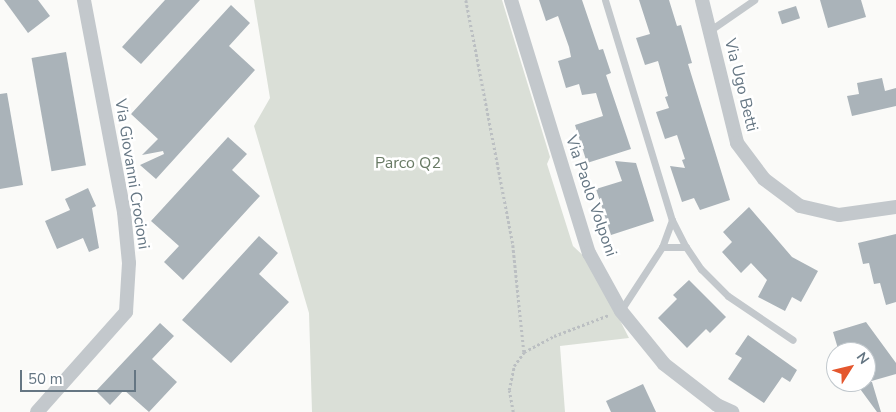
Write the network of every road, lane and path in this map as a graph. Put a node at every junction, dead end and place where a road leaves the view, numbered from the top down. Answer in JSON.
{"nodes":[{"id":1,"x":84,"y":0,"type":"edge"},
{"id":2,"x":466,"y":0,"type":"edge"},
{"id":3,"x":512,"y":0,"type":"edge"},
{"id":4,"x":606,"y":0,"type":"edge"},
{"id":5,"x":702,"y":0,"type":"edge"},
{"id":6,"x":754,"y":0,"type":"edge"},
{"id":7,"x":709,"y":31,"type":"junction"},
{"id":8,"x":896,"y":207,"type":"edge"},
{"id":9,"x":672,"y":220,"type":"junction"},
{"id":10,"x":662,"y":247,"type":"junction"},
{"id":11,"x":686,"y":247,"type":"junction"},
{"id":12,"x":621,"y":311,"type":"junction"},
{"id":13,"x":793,"y":340,"type":"dead end"},
{"id":14,"x":524,"y":352,"type":"junction"},
{"id":15,"x":716,"y":408,"type":"edge"},
{"id":16,"x":37,"y":412,"type":"edge"},
{"id":17,"x":513,"y":412,"type":"edge"},
{"id":18,"x":732,"y":412,"type":"edge"}],
"edges":[{"from":1,"to":16,"type":"street","name":"Via Giovanni Crocioni"},
{"from":2,"to":14,"type":"path"},
{"from":3,"to":12,"type":"street","name":"Via Paolo Volponi"},
{"from":4,"to":9,"type":"lane"},
{"from":5,"to":7,"type":"street","name":"Via Ugo Betti"},
{"from":6,"to":7,"type":"lane"},
{"from":7,"to":8,"type":"street","name":"Via Ugo Betti"},
{"from":9,"to":10,"type":"lane"},
{"from":9,"to":11,"type":"lane"},
{"from":10,"to":11,"type":"lane"},
{"from":10,"to":12,"type":"lane"},
{"from":11,"to":13,"type":"lane"},
{"from":12,"to":14,"type":"path"},
{"from":12,"to":15,"type":"street","name":"Via Paolo Volponi"},
{"from":14,"to":17,"type":"path"},
{"from":15,"to":18,"type":"street","name":"Via Paolo Volponi"}]}
